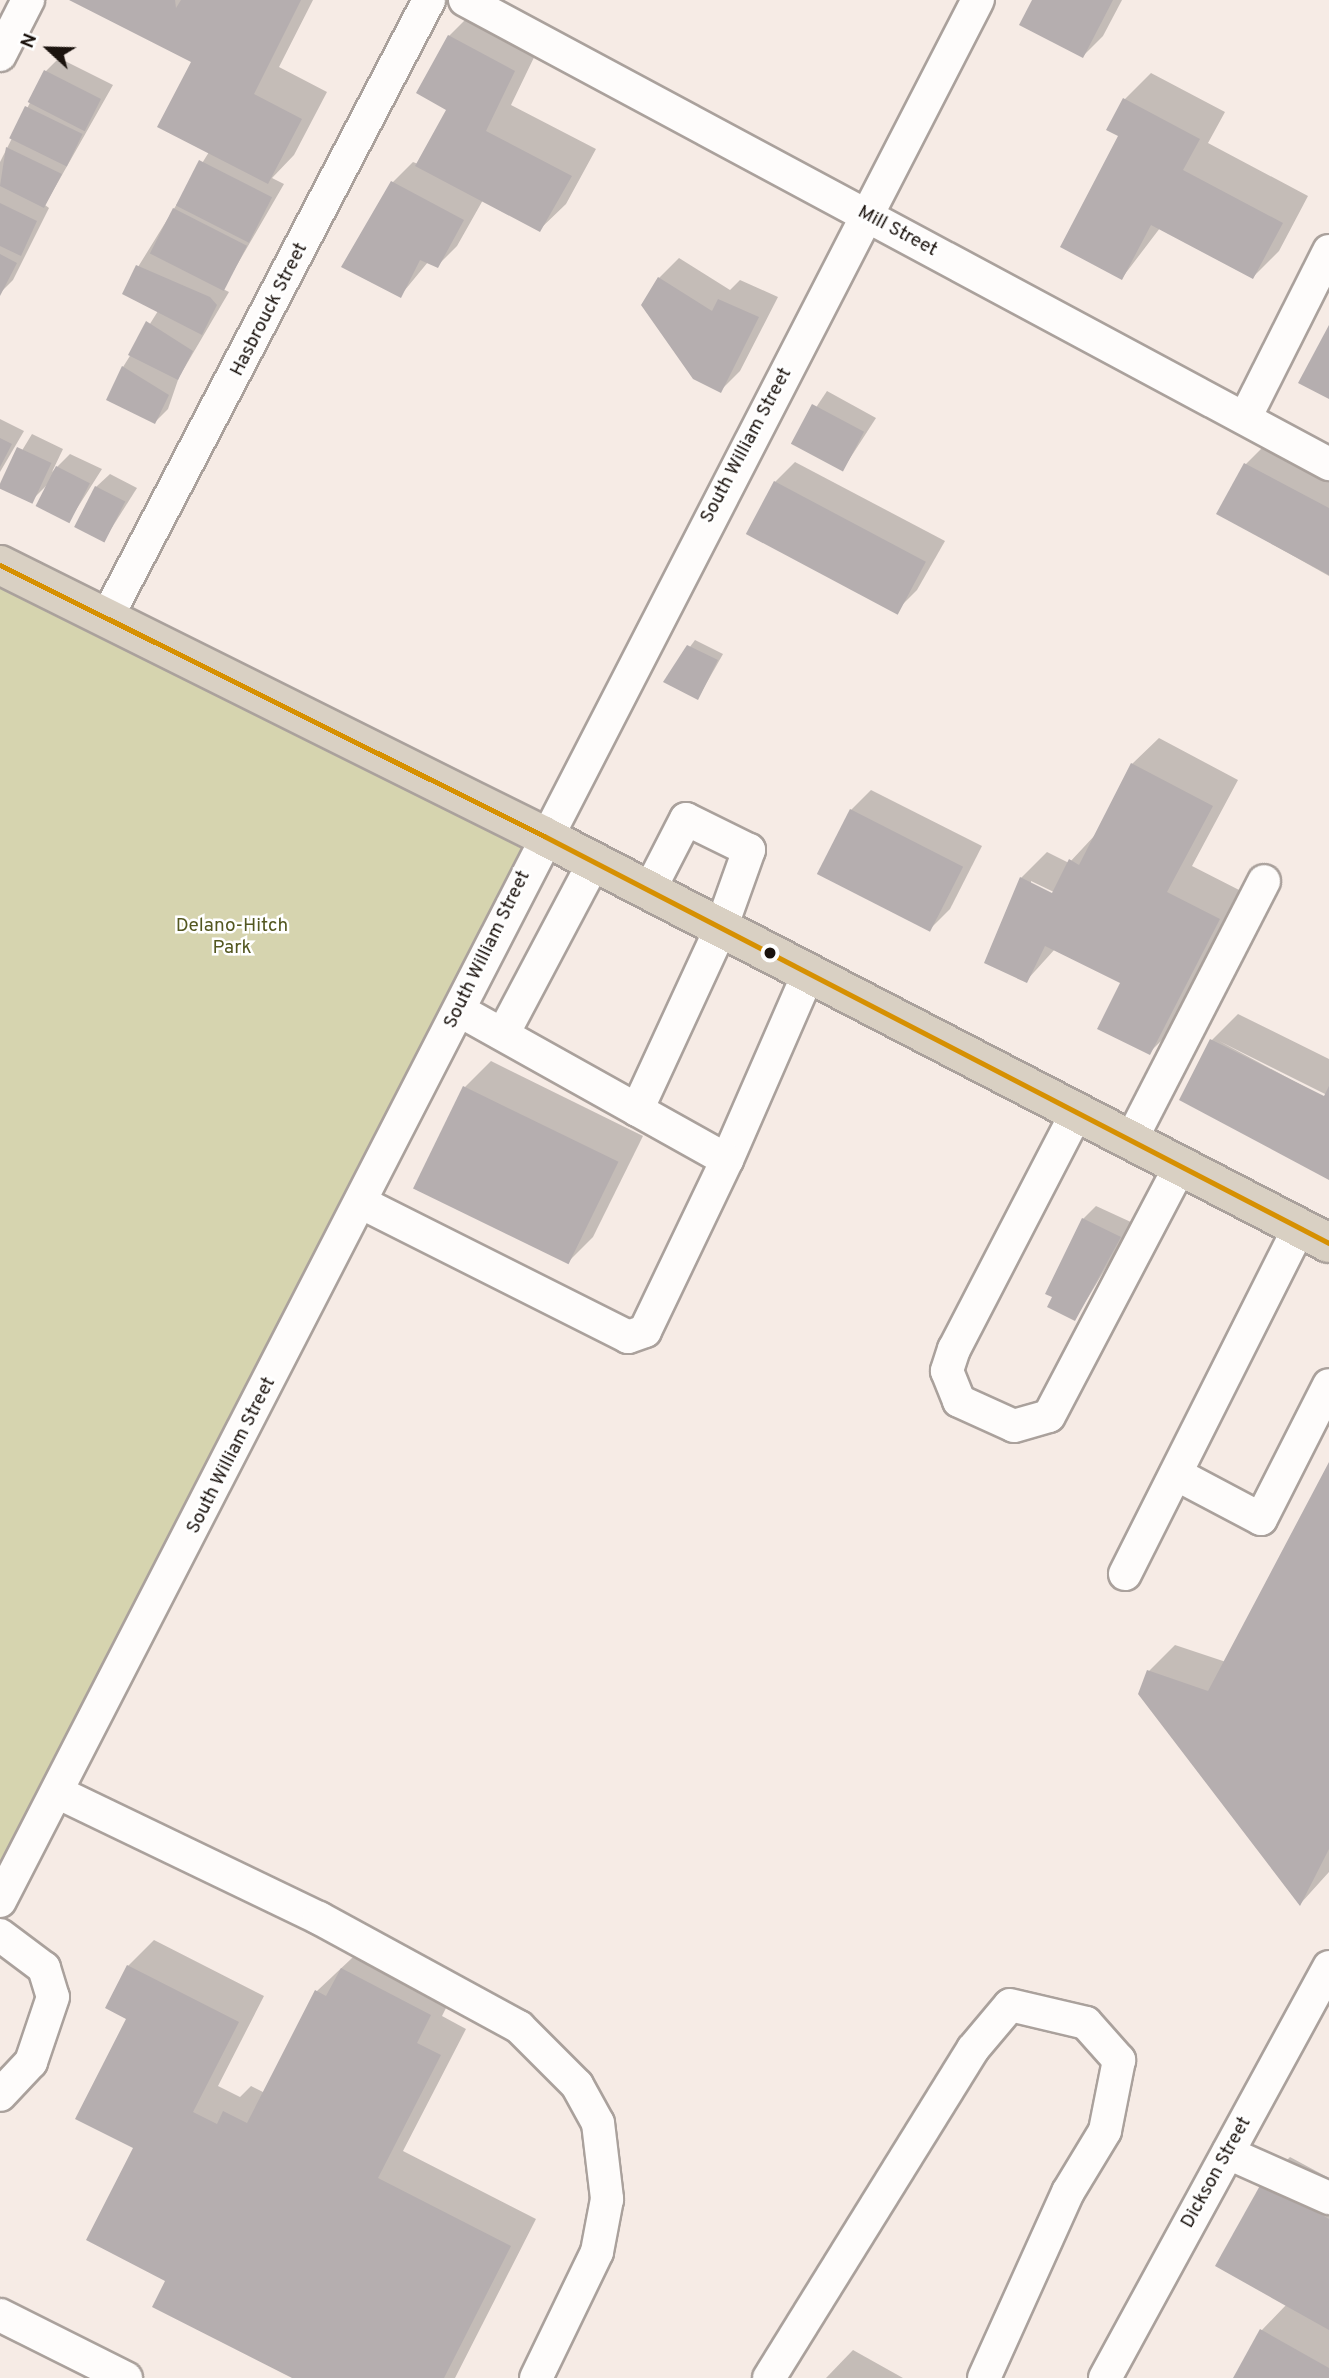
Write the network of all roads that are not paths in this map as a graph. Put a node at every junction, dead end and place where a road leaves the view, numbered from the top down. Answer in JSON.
{"nodes":[{"id":1,"x":28,"y":0,"type":"edge"},
{"id":2,"x":429,"y":0,"type":"edge"},
{"id":3,"x":464,"y":0,"type":"edge"},
{"id":4,"x":978,"y":0,"type":"edge"},
{"id":5,"x":0,"y":55,"type":"edge"},
{"id":6,"x":867,"y":216,"type":"junction"},
{"id":7,"x":1329,"y":251,"type":"edge"},
{"id":8,"x":1245,"y":418,"type":"junction"},
{"id":9,"x":1329,"y":464,"type":"edge"},
{"id":10,"x":0,"y":565,"type":"edge"},
{"id":11,"x":107,"y":617,"type":"junction"},
{"id":12,"x":544,"y":836,"type":"junction"},
{"id":13,"x":594,"y":862,"type":"junction"},
{"id":14,"x":1264,"y":881,"type":"dead end"},
{"id":15,"x":649,"y":891,"type":"junction"},
{"id":16,"x":721,"y":928,"type":"junction"},
{"id":17,"x":809,"y":972,"type":"junction"},
{"id":18,"x":459,"y":1010,"type":"junction"},
{"id":19,"x":503,"y":1034,"type":"junction"},
{"id":20,"x":637,"y":1110,"type":"junction"},
{"id":21,"x":1077,"y":1112,"type":"junction"},
{"id":22,"x":1130,"y":1140,"type":"junction"},
{"id":23,"x":727,"y":1160,"type":"junction"},
{"id":24,"x":1180,"y":1166,"type":"junction"},
{"id":25,"x":362,"y":1203,"type":"junction"},
{"id":26,"x":1314,"y":1236,"type":"edge"},
{"id":27,"x":1329,"y":1385,"type":"edge"},
{"id":28,"x":1176,"y":1474,"type":"junction"},
{"id":29,"x":1125,"y":1574,"type":"dead end"},
{"id":30,"x":57,"y":1792,"type":"junction"},
{"id":31,"x":0,"y":1901,"type":"edge"},
{"id":32,"x":0,"y":1935,"type":"edge"},
{"id":33,"x":1329,"y":1967,"type":"edge"},
{"id":34,"x":0,"y":2095,"type":"edge"},
{"id":35,"x":1228,"y":2153,"type":"junction"},
{"id":36,"x":1329,"y":2198,"type":"edge"},
{"id":37,"x":0,"y":2315,"type":"edge"},
{"id":38,"x":126,"y":2378,"type":"edge"},
{"id":39,"x":536,"y":2378,"type":"edge"},
{"id":40,"x":769,"y":2378,"type":"edge"},
{"id":41,"x":984,"y":2378,"type":"edge"},
{"id":42,"x":1105,"y":2378,"type":"edge"}],
"edges":[{"from":1,"to":5,"type":"street"},
{"from":2,"to":11,"type":"street","name":"Hasbrouck Street"},
{"from":3,"to":6,"type":"street","name":"Mill Street"},
{"from":4,"to":6,"type":"street","name":"South William Street"},
{"from":6,"to":8,"type":"street","name":"Mill Street"},
{"from":6,"to":12,"type":"street","name":"South William Street"},
{"from":7,"to":8,"type":"street"},
{"from":8,"to":9,"type":"street","name":"Mill Street"},
{"from":10,"to":11,"type":"highway"},
{"from":11,"to":12,"type":"highway"},
{"from":12,"to":13,"type":"highway"},
{"from":12,"to":18,"type":"street","name":"South William Street"},
{"from":13,"to":15,"type":"highway"},
{"from":13,"to":19,"type":"street"},
{"from":14,"to":22,"type":"street"},
{"from":15,"to":16,"type":"highway"},
{"from":15,"to":16,"type":"street"},
{"from":16,"to":17,"type":"highway"},
{"from":16,"to":20,"type":"street"},
{"from":17,"to":21,"type":"highway"},
{"from":17,"to":23,"type":"street"},
{"from":18,"to":19,"type":"street"},
{"from":18,"to":25,"type":"street","name":"South William Street"},
{"from":19,"to":20,"type":"street"},
{"from":20,"to":23,"type":"street"},
{"from":21,"to":22,"type":"highway"},
{"from":21,"to":24,"type":"street"},
{"from":22,"to":24,"type":"highway"},
{"from":23,"to":25,"type":"street"},
{"from":24,"to":26,"type":"highway"},
{"from":25,"to":30,"type":"street","name":"South William Street"},
{"from":26,"to":28,"type":"street"},
{"from":27,"to":28,"type":"street"},
{"from":28,"to":29,"type":"street"},
{"from":30,"to":31,"type":"street","name":"South William Street"},
{"from":30,"to":39,"type":"street"},
{"from":32,"to":34,"type":"street"},
{"from":33,"to":35,"type":"street","name":"Dickson Street"},
{"from":35,"to":36,"type":"street"},
{"from":35,"to":42,"type":"street","name":"Dickson Street"},
{"from":37,"to":38,"type":"street"},
{"from":40,"to":41,"type":"street"}]}
